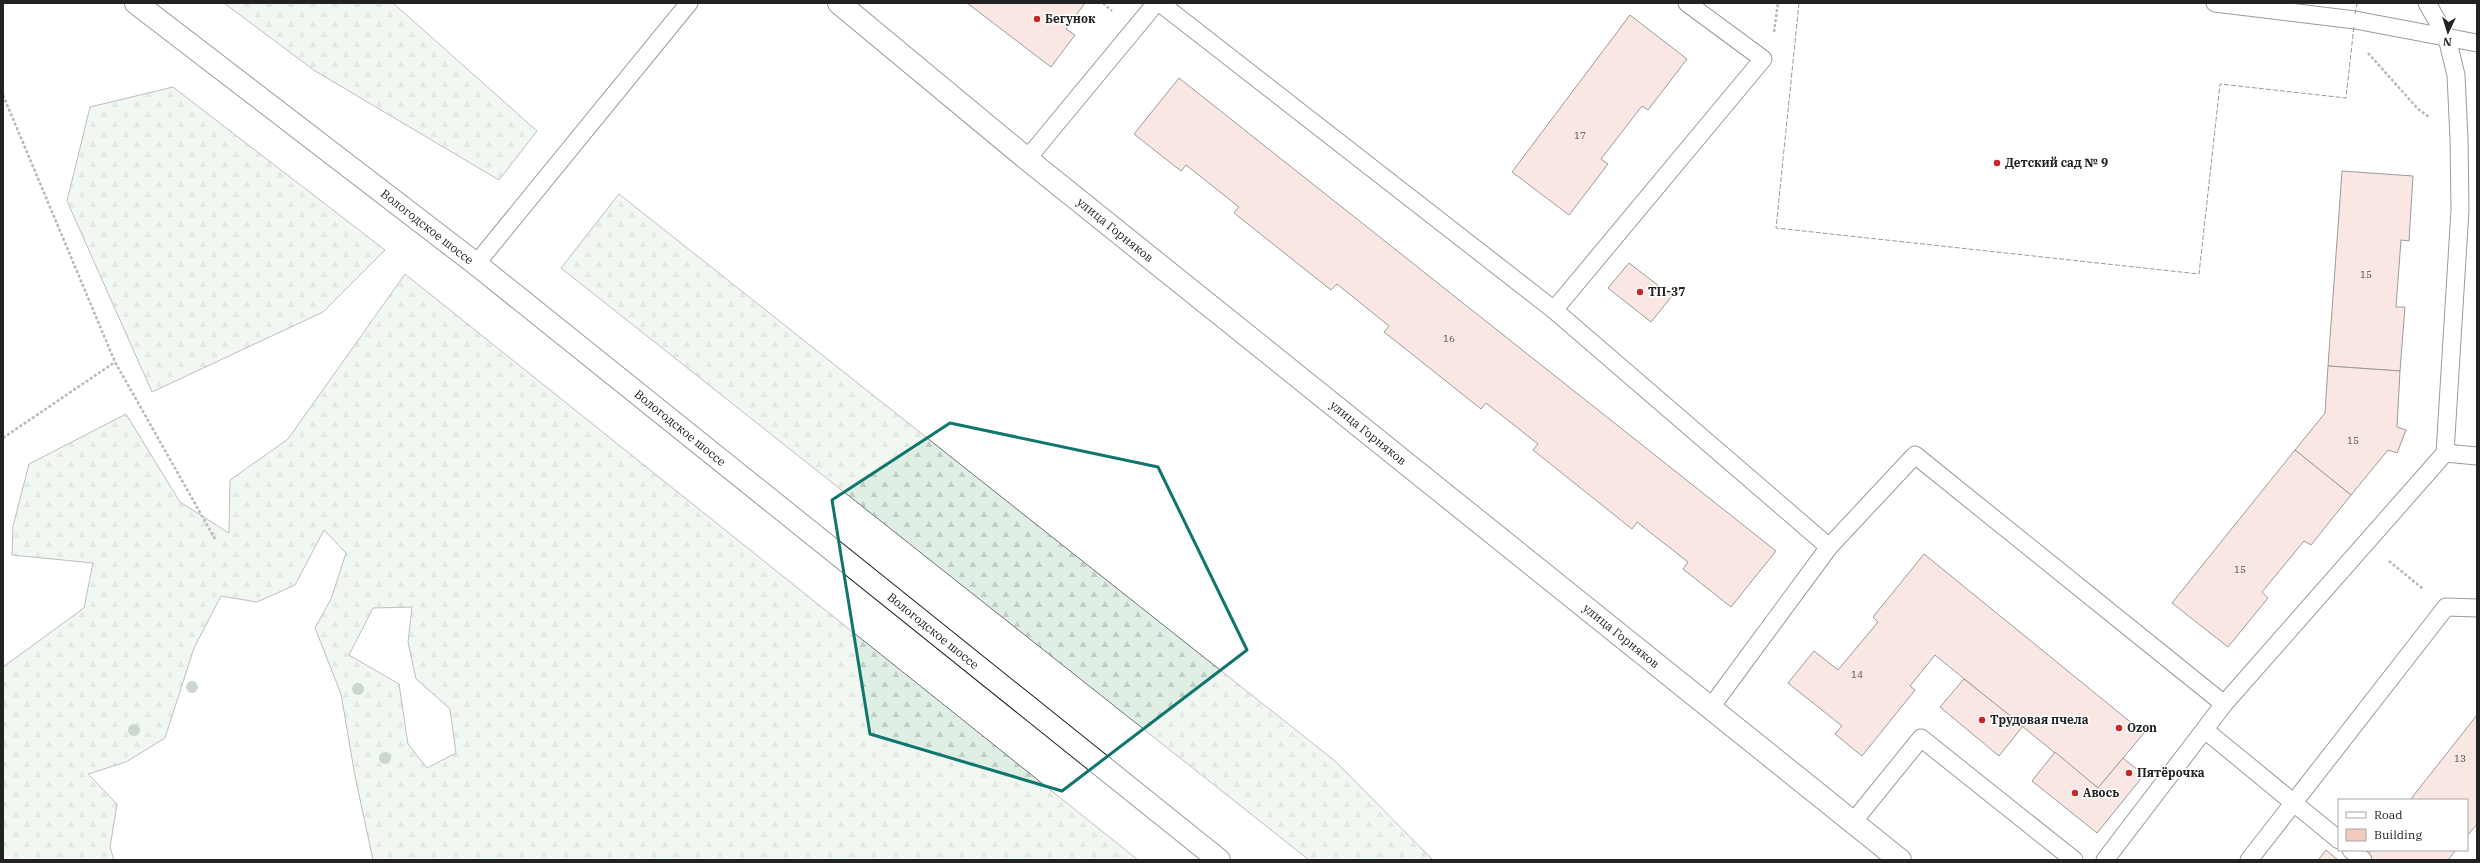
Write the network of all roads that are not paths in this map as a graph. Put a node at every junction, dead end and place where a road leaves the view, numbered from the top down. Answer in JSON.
{"nodes":[{"id":1,"x":136,"y":3,"type":"edge"},
{"id":2,"x":689,"y":3,"type":"edge"},
{"id":3,"x":839,"y":3,"type":"edge"},
{"id":4,"x":1156,"y":3,"type":"edge"},
{"id":5,"x":1160,"y":3,"type":"edge"},
{"id":6,"x":1687,"y":3,"type":"edge"},
{"id":7,"x":2215,"y":3,"type":"edge"},
{"id":8,"x":2427,"y":3,"type":"edge"},
{"id":9,"x":2447,"y":38,"type":"junction"},
{"id":10,"x":2477,"y":43,"type":"edge"},
{"id":11,"x":1027,"y":159,"type":"junction"},
{"id":12,"x":476,"y":264,"type":"junction"},
{"id":13,"x":1554,"y":310,"type":"junction"},
{"id":14,"x":2445,"y":453,"type":"junction"},
{"id":15,"x":2477,"y":456,"type":"edge"},
{"id":16,"x":1829,"y":547,"type":"junction"},
{"id":17,"x":2477,"y":608,"type":"edge"},
{"id":18,"x":2224,"y":704,"type":"junction"},
{"id":19,"x":1711,"y":707,"type":"junction"},
{"id":20,"x":2205,"y":730,"type":"junction"},
{"id":21,"x":2294,"y":803,"type":"junction"},
{"id":22,"x":1853,"y":822,"type":"junction"},
{"id":23,"x":2338,"y":839,"type":"edge"},
{"id":24,"x":2352,"y":851,"type":"edge"},
{"id":25,"x":1219,"y":860,"type":"edge"},
{"id":26,"x":1900,"y":860,"type":"edge"},
{"id":27,"x":2074,"y":860,"type":"edge"},
{"id":28,"x":2105,"y":860,"type":"edge"},
{"id":29,"x":2249,"y":860,"type":"edge"},
{"id":30,"x":2363,"y":860,"type":"edge"}],
"edges":[{"from":1,"to":12,"type":"main road","name":"Вологодское шоссе"},
{"from":2,"to":12,"type":"lane"},
{"from":3,"to":11,"type":"main road","name":"улица Горняков"},
{"from":4,"to":11,"type":"lane"},
{"from":5,"to":13,"type":"lane"},
{"from":6,"to":13,"type":"lane"},
{"from":7,"to":9,"type":"lane"},
{"from":8,"to":9,"type":"lane"},
{"from":9,"to":10,"type":"lane"},
{"from":9,"to":14,"type":"lane"},
{"from":11,"to":19,"type":"main road","name":"улица Горняков"},
{"from":12,"to":25,"type":"main road","name":"Вологодское шоссе"},
{"from":13,"to":16,"type":"lane"},
{"from":14,"to":15,"type":"lane"},
{"from":14,"to":18,"type":"lane"},
{"from":16,"to":18,"type":"lane"},
{"from":16,"to":19,"type":"lane"},
{"from":17,"to":21,"type":"lane"},
{"from":18,"to":20,"type":"lane"},
{"from":19,"to":22,"type":"main road","name":"улица Горняков"},
{"from":20,"to":21,"type":"lane"},
{"from":20,"to":28,"type":"lane"},
{"from":21,"to":23,"type":"lane"},
{"from":21,"to":29,"type":"lane"},
{"from":22,"to":26,"type":"main road","name":"улица Горняков"},
{"from":22,"to":27,"type":"lane"},
{"from":24,"to":30,"type":"lane"}]}
